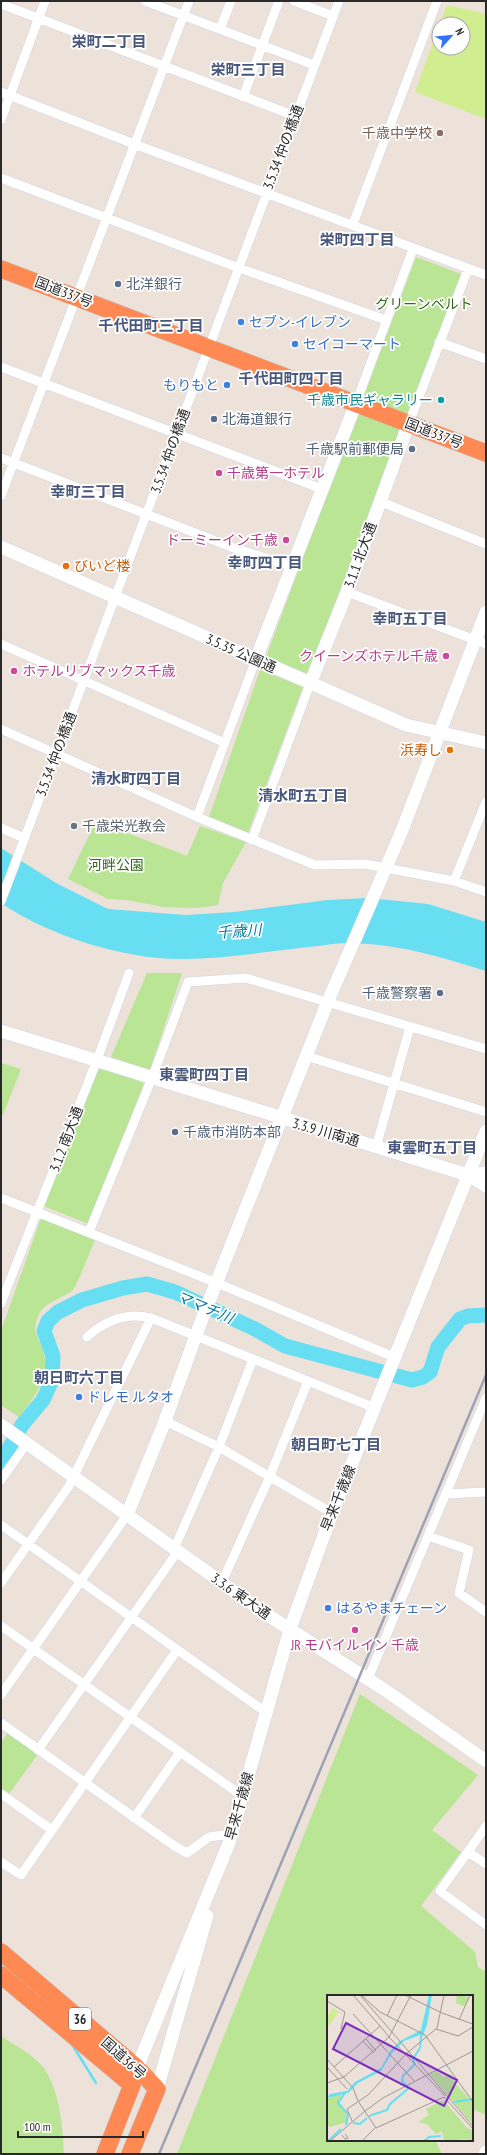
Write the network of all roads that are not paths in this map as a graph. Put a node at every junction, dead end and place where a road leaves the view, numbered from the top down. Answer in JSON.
{"nodes":[{"id":1,"x":46,"y":1,"type":"edge"},
{"id":2,"x":145,"y":1,"type":"edge"},
{"id":3,"x":189,"y":1,"type":"edge"},
{"id":4,"x":231,"y":1,"type":"edge"},
{"id":5,"x":279,"y":1,"type":"edge"},
{"id":6,"x":294,"y":1,"type":"edge"},
{"id":7,"x":340,"y":1,"type":"edge"},
{"id":8,"x":437,"y":1,"type":"edge"},
{"id":9,"x":1,"y":4,"type":"edge"},
{"id":10,"x":183,"y":15,"type":"junction"},
{"id":11,"x":333,"y":16,"type":"junction"},
{"id":12,"x":39,"y":18,"type":"junction"},
{"id":13,"x":220,"y":29,"type":"junction"},
{"id":14,"x":263,"y":45,"type":"junction"},
{"id":15,"x":314,"y":65,"type":"junction"},
{"id":16,"x":164,"y":67,"type":"junction"},
{"id":17,"x":1,"y":92,"type":"edge"},
{"id":18,"x":10,"y":95,"type":"junction"},
{"id":19,"x":243,"y":97,"type":"junction"},
{"id":20,"x":295,"y":116,"type":"junction"},
{"id":21,"x":1,"y":120,"type":"edge"},
{"id":22,"x":134,"y":144,"type":"junction"},
{"id":23,"x":1,"y":178,"type":"edge"},
{"id":24,"x":266,"y":193,"type":"junction"},
{"id":25,"x":107,"y":218,"type":"junction"},
{"id":26,"x":353,"y":224,"type":"junction"},
{"id":27,"x":413,"y":249,"type":"junction"},
{"id":28,"x":1,"y":268,"type":"edge"},
{"id":29,"x":239,"y":268,"type":"junction"},
{"id":30,"x":468,"y":269,"type":"junction"},
{"id":31,"x":486,"y":275,"type":"edge"},
{"id":32,"x":76,"y":297,"type":"junction"},
{"id":33,"x":386,"y":320,"type":"junction"},
{"id":34,"x":439,"y":342,"type":"junction"},
{"id":35,"x":209,"y":348,"type":"junction"},
{"id":36,"x":486,"y":359,"type":"edge"},
{"id":37,"x":1,"y":367,"type":"edge"},
{"id":38,"x":44,"y":382,"type":"junction"},
{"id":39,"x":356,"y":403,"type":"junction"},
{"id":40,"x":409,"y":423,"type":"junction"},
{"id":41,"x":175,"y":434,"type":"junction"},
{"id":42,"x":486,"y":453,"type":"edge"},
{"id":43,"x":1,"y":458,"type":"edge"},
{"id":44,"x":12,"y":463,"type":"junction"},
{"id":45,"x":322,"y":489,"type":"junction"},
{"id":46,"x":1,"y":496,"type":"edge"},
{"id":47,"x":379,"y":501,"type":"junction"},
{"id":48,"x":146,"y":515,"type":"junction"},
{"id":49,"x":486,"y":544,"type":"edge"},
{"id":50,"x":1,"y":547,"type":"edge"},
{"id":51,"x":291,"y":566,"type":"junction"},
{"id":52,"x":347,"y":592,"type":"junction"},
{"id":53,"x":116,"y":599,"type":"junction"},
{"id":54,"x":486,"y":612,"type":"edge"},
{"id":55,"x":481,"y":642,"type":"edge"},
{"id":56,"x":1,"y":644,"type":"edge"},
{"id":57,"x":256,"y":659,"type":"junction"},
{"id":58,"x":84,"y":679,"type":"junction"},
{"id":59,"x":310,"y":684,"type":"junction"},
{"id":60,"x":1,"y":729,"type":"edge"},
{"id":61,"x":439,"y":731,"type":"junction"},
{"id":62,"x":225,"y":743,"type":"junction"},
{"id":63,"x":486,"y":743,"type":"edge"},
{"id":64,"x":56,"y":754,"type":"junction"},
{"id":65,"x":486,"y":802,"type":"edge"},
{"id":66,"x":197,"y":817,"type":"junction"},
{"id":67,"x":1,"y":828,"type":"edge"},
{"id":68,"x":252,"y":840,"type":"junction"},
{"id":69,"x":22,"y":843,"type":"junction"},
{"id":70,"x":386,"y":869,"type":"junction"},
{"id":71,"x":454,"y":881,"type":"junction"},
{"id":72,"x":486,"y":892,"type":"edge"},
{"id":73,"x":1,"y":901,"type":"edge"},
{"id":74,"x":129,"y":973,"type":"dead end"},
{"id":75,"x":328,"y":1001,"type":"junction"},
{"id":76,"x":410,"y":1027,"type":"junction"},
{"id":77,"x":1,"y":1031,"type":"edge"},
{"id":78,"x":486,"y":1049,"type":"edge"},
{"id":79,"x":306,"y":1056,"type":"junction"},
{"id":80,"x":97,"y":1060,"type":"junction"},
{"id":81,"x":152,"y":1078,"type":"junction"},
{"id":82,"x":394,"y":1082,"type":"junction"},
{"id":83,"x":486,"y":1112,"type":"edge"},
{"id":84,"x":281,"y":1118,"type":"junction"},
{"id":85,"x":486,"y":1131,"type":"edge"},
{"id":86,"x":376,"y":1147,"type":"junction"},
{"id":87,"x":486,"y":1173,"type":"edge"},
{"id":88,"x":468,"y":1175,"type":"junction"},
{"id":89,"x":486,"y":1186,"type":"edge"},
{"id":90,"x":1,"y":1198,"type":"edge"},
{"id":91,"x":37,"y":1213,"type":"junction"},
{"id":92,"x":89,"y":1232,"type":"junction"},
{"id":93,"x":217,"y":1283,"type":"junction"},
{"id":94,"x":1,"y":1303,"type":"edge"},
{"id":95,"x":151,"y":1318,"type":"junction"},
{"id":96,"x":87,"y":1337,"type":"dead end"},
{"id":97,"x":196,"y":1337,"type":"junction"},
{"id":98,"x":394,"y":1359,"type":"junction"},
{"id":99,"x":253,"y":1360,"type":"junction"},
{"id":100,"x":308,"y":1381,"type":"junction"},
{"id":101,"x":486,"y":1398,"type":"edge"},
{"id":102,"x":375,"y":1408,"type":"junction"},
{"id":103,"x":165,"y":1421,"type":"junction"},
{"id":104,"x":4,"y":1427,"type":"edge"},
{"id":105,"x":23,"y":1441,"type":"junction"},
{"id":106,"x":219,"y":1447,"type":"junction"},
{"id":107,"x":73,"y":1476,"type":"junction"},
{"id":108,"x":270,"y":1476,"type":"junction"},
{"id":109,"x":1,"y":1480,"type":"edge"},
{"id":110,"x":486,"y":1492,"type":"edge"},
{"id":111,"x":446,"y":1494,"type":"junction"},
{"id":112,"x":332,"y":1513,"type":"junction"},
{"id":113,"x":126,"y":1515,"type":"junction"},
{"id":114,"x":1,"y":1525,"type":"edge"},
{"id":115,"x":428,"y":1536,"type":"junction"},
{"id":116,"x":29,"y":1545,"type":"junction"},
{"id":117,"x":176,"y":1550,"type":"junction"},
{"id":118,"x":80,"y":1581,"type":"junction"},
{"id":119,"x":222,"y":1582,"type":"junction"},
{"id":120,"x":1,"y":1583,"type":"edge"},
{"id":121,"x":486,"y":1612,"type":"edge"},
{"id":122,"x":131,"y":1618,"type":"junction"},
{"id":123,"x":1,"y":1626,"type":"edge"},
{"id":124,"x":290,"y":1629,"type":"junction"},
{"id":125,"x":34,"y":1649,"type":"junction"},
{"id":126,"x":177,"y":1650,"type":"junction"},
{"id":127,"x":368,"y":1679,"type":"junction"},
{"id":128,"x":85,"y":1685,"type":"junction"},
{"id":129,"x":1,"y":1695,"type":"edge"},
{"id":130,"x":267,"y":1713,"type":"junction"},
{"id":131,"x":131,"y":1717,"type":"junction"},
{"id":132,"x":1,"y":1723,"type":"edge"},
{"id":133,"x":38,"y":1750,"type":"junction"},
{"id":134,"x":180,"y":1752,"type":"junction"},
{"id":135,"x":486,"y":1761,"type":"edge"},
{"id":136,"x":84,"y":1783,"type":"junction"},
{"id":137,"x":1,"y":1794,"type":"edge"},
{"id":138,"x":241,"y":1795,"type":"junction"},
{"id":139,"x":134,"y":1818,"type":"junction"},
{"id":140,"x":486,"y":1826,"type":"edge"},
{"id":141,"x":52,"y":1830,"type":"junction"},
{"id":142,"x":231,"y":1834,"type":"junction"},
{"id":143,"x":468,"y":1852,"type":"junction"},
{"id":144,"x":225,"y":1853,"type":"junction"},
{"id":145,"x":1,"y":1862,"type":"edge"},
{"id":146,"x":486,"y":1864,"type":"edge"},
{"id":147,"x":486,"y":1925,"type":"edge"},
{"id":148,"x":1,"y":1952,"type":"edge"},
{"id":149,"x":1,"y":1975,"type":"edge"},
{"id":150,"x":136,"y":2067,"type":"junction"},
{"id":151,"x":132,"y":2085,"type":"junction"},
{"id":152,"x":157,"y":2088,"type":"junction"},
{"id":153,"x":105,"y":2154,"type":"edge"},
{"id":154,"x":130,"y":2154,"type":"edge"}],
"edges":[{"from":1,"to":12,"type":"street"},
{"from":2,"to":10,"type":"street"},
{"from":3,"to":10,"type":"street"},
{"from":4,"to":13,"type":"street"},
{"from":5,"to":14,"type":"street"},
{"from":6,"to":11,"type":"street"},
{"from":7,"to":11,"type":"street","name":"3.5.34 仲の橋通"},
{"from":8,"to":26,"type":"street"},
{"from":9,"to":12,"type":"street"},
{"from":10,"to":13,"type":"street"},
{"from":10,"to":16,"type":"street"},
{"from":11,"to":15,"type":"street","name":"3.5.34 仲の橋通"},
{"from":12,"to":16,"type":"street"},
{"from":12,"to":18,"type":"street"},
{"from":13,"to":14,"type":"street"},
{"from":14,"to":15,"type":"street"},
{"from":14,"to":19,"type":"street"},
{"from":15,"to":20,"type":"street","name":"3.5.34 仲の橋通"},
{"from":16,"to":19,"type":"street"},
{"from":16,"to":22,"type":"street"},
{"from":17,"to":18,"type":"street"},
{"from":18,"to":21,"type":"street"},
{"from":18,"to":22,"type":"street"},
{"from":19,"to":20,"type":"street"},
{"from":20,"to":24,"type":"street","name":"3.5.34 仲の橋通"},
{"from":22,"to":24,"type":"street"},
{"from":22,"to":25,"type":"street"},
{"from":23,"to":25,"type":"street"},
{"from":24,"to":26,"type":"street"},
{"from":24,"to":29,"type":"street","name":"3.5.34 仲の橋通"},
{"from":25,"to":29,"type":"street"},
{"from":25,"to":32,"type":"street"},
{"from":26,"to":27,"type":"street"},
{"from":27,"to":30,"type":"street"},
{"from":27,"to":33,"type":"street"},
{"from":28,"to":32,"type":"highway","name":"国道337号"},
{"from":29,"to":33,"type":"street"},
{"from":29,"to":35,"type":"street","name":"3.5.34 仲の橋通"},
{"from":30,"to":31,"type":"street"},
{"from":30,"to":34,"type":"street","name":"3.1.1 北大通"},
{"from":32,"to":35,"type":"highway","name":"国道337号"},
{"from":32,"to":38,"type":"street"},
{"from":33,"to":39,"type":"street"},
{"from":34,"to":36,"type":"street"},
{"from":34,"to":40,"type":"street","name":"3.1.1 北大通"},
{"from":35,"to":39,"type":"highway","name":"国道337号"},
{"from":35,"to":41,"type":"street","name":"3.5.34 仲の橋通"},
{"from":37,"to":38,"type":"street"},
{"from":38,"to":41,"type":"street"},
{"from":38,"to":44,"type":"street"},
{"from":39,"to":40,"type":"highway","name":"国道337号"},
{"from":39,"to":45,"type":"street"},
{"from":40,"to":42,"type":"highway","name":"国道337号"},
{"from":40,"to":47,"type":"street","name":"3.1.1 北大通"},
{"from":41,"to":45,"type":"street"},
{"from":41,"to":48,"type":"street","name":"3.5.34 仲の橋通"},
{"from":43,"to":44,"type":"street"},
{"from":44,"to":46,"type":"street"},
{"from":44,"to":48,"type":"street"},
{"from":45,"to":51,"type":"street"},
{"from":47,"to":49,"type":"street"},
{"from":47,"to":52,"type":"street","name":"3.1.1 北大通"},
{"from":48,"to":51,"type":"street"},
{"from":48,"to":53,"type":"street","name":"3.5.34 仲の橋通"},
{"from":50,"to":53,"type":"street","name":"3.5.35 公園通"},
{"from":51,"to":57,"type":"street"},
{"from":52,"to":55,"type":"street"},
{"from":52,"to":59,"type":"street","name":"3.1.1 北大通"},
{"from":53,"to":57,"type":"street","name":"3.5.35 公園通"},
{"from":53,"to":58,"type":"street","name":"3.5.34 仲の橋通"},
{"from":54,"to":55,"type":"street"},
{"from":55,"to":61,"type":"street"},
{"from":56,"to":58,"type":"street"},
{"from":57,"to":59,"type":"street","name":"3.5.35 公園通"},
{"from":57,"to":62,"type":"street"},
{"from":58,"to":62,"type":"street"},
{"from":58,"to":64,"type":"street","name":"3.5.34 仲の橋通"},
{"from":59,"to":61,"type":"street","name":"3.5.35 公園通"},
{"from":59,"to":68,"type":"street","name":"3.1.1 北大通"},
{"from":60,"to":64,"type":"street"},
{"from":61,"to":63,"type":"street","name":"3.5.35 公園通"},
{"from":61,"to":70,"type":"street"},
{"from":62,"to":66,"type":"street"},
{"from":64,"to":66,"type":"street"},
{"from":64,"to":69,"type":"street","name":"3.5.34 仲の橋通"},
{"from":65,"to":71,"type":"street"},
{"from":66,"to":68,"type":"street"},
{"from":67,"to":69,"type":"street"},
{"from":68,"to":70,"type":"street"},
{"from":69,"to":73,"type":"street","name":"3.5.34 仲の橋通"},
{"from":70,"to":71,"type":"street"},
{"from":70,"to":75,"type":"street"},
{"from":71,"to":72,"type":"street"},
{"from":74,"to":80,"type":"street","name":"3.1.2 南大通"},
{"from":75,"to":76,"type":"street"},
{"from":75,"to":79,"type":"street"},
{"from":75,"to":81,"type":"street"},
{"from":76,"to":78,"type":"street"},
{"from":76,"to":82,"type":"street"},
{"from":77,"to":80,"type":"street","name":"3.3.9 川南通"},
{"from":79,"to":82,"type":"street"},
{"from":79,"to":84,"type":"street"},
{"from":80,"to":81,"type":"street","name":"3.3.9 川南通"},
{"from":80,"to":91,"type":"street","name":"3.1.2 南大通"},
{"from":81,"to":84,"type":"street","name":"3.3.9 川南通"},
{"from":81,"to":92,"type":"street"},
{"from":82,"to":83,"type":"street"},
{"from":82,"to":86,"type":"street"},
{"from":84,"to":86,"type":"street","name":"3.3.9 川南通"},
{"from":84,"to":93,"type":"street"},
{"from":85,"to":88,"type":"street","name":"早来千歳線"},
{"from":86,"to":88,"type":"street","name":"3.3.9 川南通"},
{"from":87,"to":88,"type":"street"},
{"from":88,"to":89,"type":"street"},
{"from":88,"to":98,"type":"street","name":"早来千歳線"},
{"from":90,"to":91,"type":"street"},
{"from":91,"to":92,"type":"street"},
{"from":91,"to":94,"type":"street","name":"3.1.2 南大通"},
{"from":92,"to":93,"type":"street"},
{"from":93,"to":97,"type":"street"},
{"from":93,"to":98,"type":"street"},
{"from":95,"to":96,"type":"street"},
{"from":95,"to":97,"type":"street"},
{"from":95,"to":107,"type":"street"},
{"from":97,"to":99,"type":"street"},
{"from":97,"to":103,"type":"street"},
{"from":98,"to":102,"type":"street","name":"早来千歳線"},
{"from":99,"to":100,"type":"street"},
{"from":99,"to":106,"type":"street"},
{"from":100,"to":102,"type":"street"},
{"from":100,"to":108,"type":"street"},
{"from":101,"to":111,"type":"street"},
{"from":102,"to":112,"type":"street","name":"早来千歳線"},
{"from":103,"to":106,"type":"street"},
{"from":103,"to":113,"type":"street"},
{"from":104,"to":105,"type":"street","name":"3.3.6 東大通"},
{"from":105,"to":107,"type":"street","name":"3.3.6 東大通"},
{"from":105,"to":109,"type":"street"},
{"from":106,"to":108,"type":"street"},
{"from":106,"to":117,"type":"street"},
{"from":107,"to":113,"type":"street","name":"3.3.6 東大通"},
{"from":107,"to":116,"type":"street"},
{"from":108,"to":112,"type":"street"},
{"from":108,"to":119,"type":"street"},
{"from":110,"to":111,"type":"street"},
{"from":111,"to":115,"type":"street"},
{"from":112,"to":124,"type":"street","name":"早来千歳線"},
{"from":113,"to":117,"type":"street","name":"3.3.6 東大通"},
{"from":113,"to":118,"type":"street"},
{"from":114,"to":116,"type":"street"},
{"from":115,"to":121,"type":"street"},
{"from":115,"to":127,"type":"street"},
{"from":116,"to":118,"type":"street"},
{"from":116,"to":120,"type":"street"},
{"from":117,"to":119,"type":"street","name":"3.3.6 東大通"},
{"from":117,"to":122,"type":"street"},
{"from":118,"to":122,"type":"street"},
{"from":118,"to":125,"type":"street"},
{"from":119,"to":124,"type":"street","name":"3.3.6 東大通"},
{"from":122,"to":126,"type":"street"},
{"from":122,"to":128,"type":"street"},
{"from":123,"to":125,"type":"street"},
{"from":124,"to":127,"type":"street","name":"3.3.6 東大通"},
{"from":124,"to":130,"type":"street","name":"早来千歳線"},
{"from":125,"to":128,"type":"street"},
{"from":125,"to":129,"type":"street"},
{"from":126,"to":130,"type":"street"},
{"from":126,"to":131,"type":"street"},
{"from":127,"to":135,"type":"street","name":"3.3.6 東大通"},
{"from":128,"to":131,"type":"street"},
{"from":128,"to":133,"type":"street"},
{"from":130,"to":138,"type":"street","name":"早来千歳線"},
{"from":131,"to":134,"type":"street"},
{"from":131,"to":136,"type":"street"},
{"from":132,"to":133,"type":"street"},
{"from":133,"to":136,"type":"street"},
{"from":134,"to":138,"type":"street"},
{"from":134,"to":139,"type":"street"},
{"from":136,"to":139,"type":"street"},
{"from":136,"to":141,"type":"street"},
{"from":137,"to":141,"type":"street"},
{"from":138,"to":142,"type":"street","name":"早来千歳線"},
{"from":139,"to":142,"type":"street"},
{"from":140,"to":143,"type":"street"},
{"from":141,"to":145,"type":"street"},
{"from":142,"to":144,"type":"street","name":"早来千歳線"},
{"from":143,"to":146,"type":"street"},
{"from":143,"to":147,"type":"street"},
{"from":144,"to":150,"type":"street","name":"早来千歳線"},
{"from":144,"to":152,"type":"street","name":"早来千歳線"},
{"from":148,"to":150,"type":"highway","name":"国道36号","number":"36"},
{"from":149,"to":151,"type":"highway","name":"国道36号","number":"36"},
{"from":150,"to":151,"type":"street","name":"早来千歳線"},
{"from":150,"to":152,"type":"highway","name":"国道36号","number":"36"},
{"from":151,"to":152,"type":"highway"},
{"from":151,"to":153,"type":"highway","name":"国道36号"},
{"from":152,"to":154,"type":"highway","name":"国道36号"}]}
